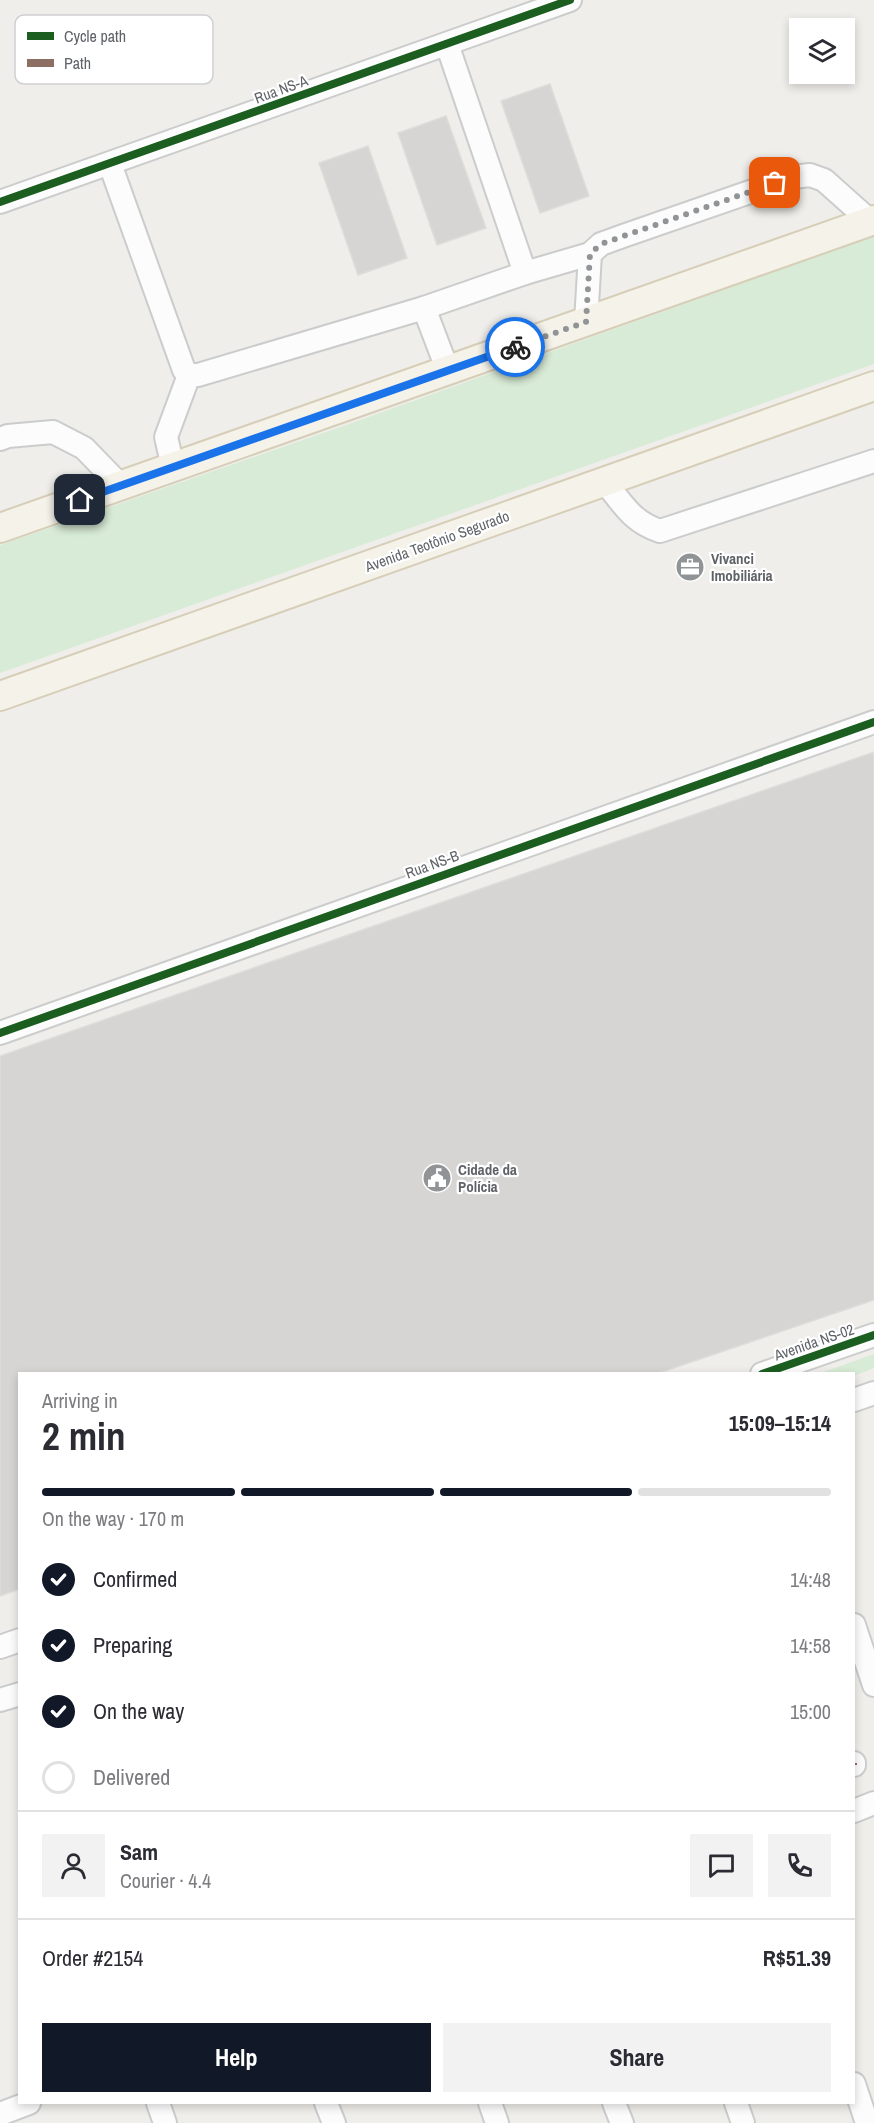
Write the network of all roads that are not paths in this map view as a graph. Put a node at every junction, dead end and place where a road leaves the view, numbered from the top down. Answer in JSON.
{"nodes":[{"id":1,"x":570,"y":0,"type":"edge"},
{"id":2,"x":447,"y":44,"type":"junction"},
{"id":3,"x":110,"y":164,"type":"junction"},
{"id":4,"x":0,"y":202,"type":"edge"},
{"id":5,"x":872,"y":221,"type":"edge"},
{"id":6,"x":590,"y":254,"type":"junction"},
{"id":7,"x":525,"y":273,"type":"junction"},
{"id":8,"x":424,"y":308,"type":"junction"},
{"id":9,"x":586,"y":322,"type":"junction"},
{"id":10,"x":448,"y":371,"type":"junction"},
{"id":11,"x":189,"y":375,"type":"junction"},
{"id":12,"x":874,"y":386,"type":"edge"},
{"id":13,"x":0,"y":439,"type":"edge"},
{"id":14,"x":874,"y":461,"type":"edge"},
{"id":15,"x":172,"y":467,"type":"junction"},
{"id":16,"x":605,"y":482,"type":"junction"},
{"id":17,"x":120,"y":486,"type":"junction"},
{"id":18,"x":0,"y":528,"type":"edge"},
{"id":19,"x":0,"y":696,"type":"edge"},
{"id":20,"x":874,"y":722,"type":"edge"},
{"id":21,"x":0,"y":1033,"type":"edge"},
{"id":22,"x":874,"y":1335,"type":"edge"},
{"id":23,"x":768,"y":1372,"type":"edge"},
{"id":24,"x":874,"y":1392,"type":"edge"},
{"id":25,"x":855,"y":1400,"type":"edge"},
{"id":26,"x":855,"y":1628,"type":"edge"},
{"id":27,"x":18,"y":1641,"type":"edge"},
{"id":28,"x":0,"y":1647,"type":"edge"},
{"id":29,"x":874,"y":1685,"type":"edge"},
{"id":30,"x":18,"y":1695,"type":"edge"},
{"id":31,"x":0,"y":1701,"type":"edge"},
{"id":32,"x":874,"y":1803,"type":"edge"},
{"id":33,"x":855,"y":1811,"type":"edge"},
{"id":34,"x":855,"y":2087,"type":"edge"},
{"id":35,"x":26,"y":2104,"type":"edge"},
{"id":36,"x":158,"y":2104,"type":"edge"},
{"id":37,"x":327,"y":2104,"type":"edge"},
{"id":38,"x":490,"y":2104,"type":"edge"},
{"id":39,"x":614,"y":2104,"type":"edge"},
{"id":40,"x":736,"y":2104,"type":"edge"},
{"id":41,"x":0,"y":2114,"type":"edge"},
{"id":42,"x":165,"y":2123,"type":"edge"},
{"id":43,"x":333,"y":2123,"type":"edge"},
{"id":44,"x":497,"y":2123,"type":"edge"},
{"id":45,"x":622,"y":2123,"type":"edge"},
{"id":46,"x":743,"y":2123,"type":"edge"},
{"id":47,"x":867,"y":2123,"type":"edge"}],
"edges":[{"from":1,"to":2,"type":"street","name":"Rua NS-A"},
{"from":2,"to":3,"type":"street","name":"Rua NS-A"},
{"from":2,"to":7,"type":"street"},
{"from":3,"to":4,"type":"street","name":"Rua NS-A"},
{"from":3,"to":11,"type":"street"},
{"from":5,"to":6,"type":"street"},
{"from":5,"to":9,"type":"main road"},
{"from":6,"to":7,"type":"street"},
{"from":6,"to":9,"type":"street"},
{"from":7,"to":8,"type":"street"},
{"from":8,"to":10,"type":"street"},
{"from":8,"to":11,"type":"street"},
{"from":9,"to":10,"type":"main road"},
{"from":10,"to":15,"type":"main road"},
{"from":11,"to":15,"type":"street"},
{"from":12,"to":16,"type":"main road","name":"Avenida Teotônio Segurado"},
{"from":13,"to":17,"type":"street"},
{"from":14,"to":16,"type":"street"},
{"from":15,"to":17,"type":"main road"},
{"from":16,"to":19,"type":"main road","name":"Avenida Teotônio Segurado"},
{"from":17,"to":18,"type":"main road"},
{"from":20,"to":21,"type":"street","name":"Rua NS-B"},
{"from":22,"to":23,"type":"street","name":"Avenida NS-02"},
{"from":24,"to":25,"type":"street"},
{"from":26,"to":29,"type":"street"},
{"from":27,"to":28,"type":"street"},
{"from":30,"to":31,"type":"street"},
{"from":32,"to":33,"type":"street"},
{"from":34,"to":47,"type":"street"},
{"from":35,"to":41,"type":"street"},
{"from":36,"to":42,"type":"street"},
{"from":37,"to":43,"type":"street"},
{"from":38,"to":44,"type":"street"},
{"from":39,"to":45,"type":"street"},
{"from":40,"to":46,"type":"street"}]}
